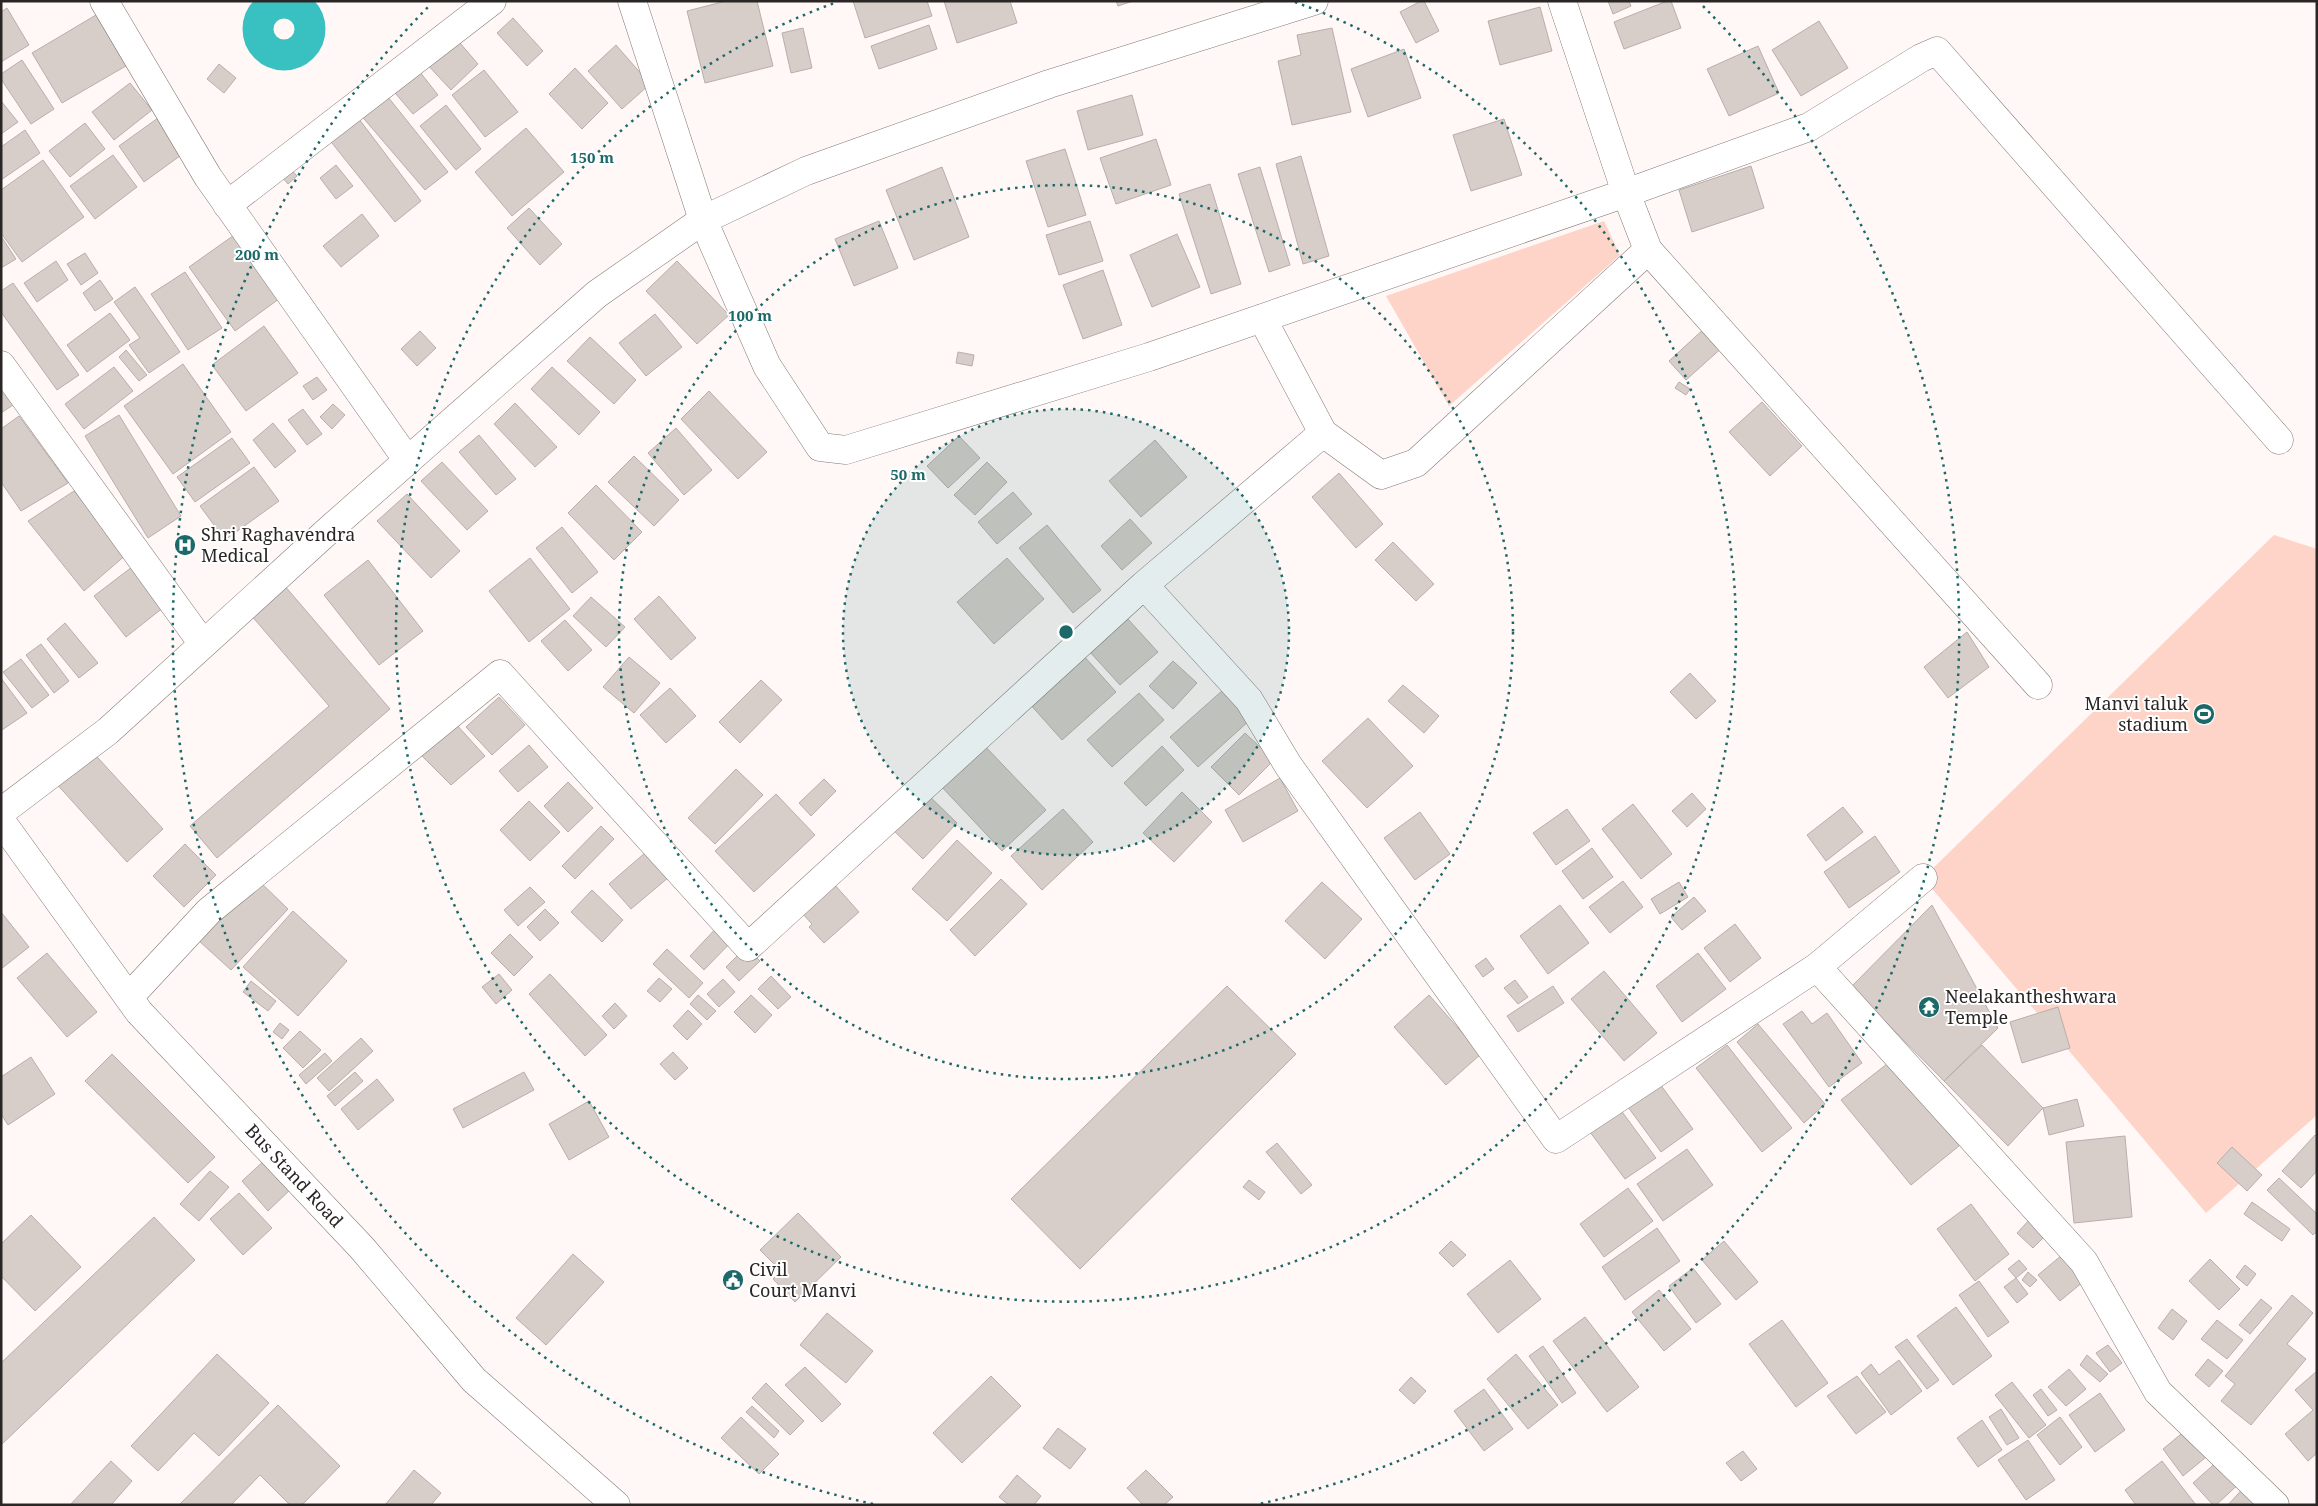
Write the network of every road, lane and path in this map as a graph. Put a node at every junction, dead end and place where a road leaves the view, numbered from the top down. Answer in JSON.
{"nodes":[{"id":1,"x":104,"y":1,"type":"edge"},
{"id":2,"x":492,"y":1,"type":"edge"},
{"id":3,"x":632,"y":1,"type":"edge"},
{"id":4,"x":1314,"y":1,"type":"edge"},
{"id":5,"x":1562,"y":1,"type":"edge"},
{"id":6,"x":1626,"y":193,"type":"junction"},
{"id":7,"x":227,"y":205,"type":"junction"},
{"id":8,"x":703,"y":220,"type":"junction"},
{"id":9,"x":1648,"y":250,"type":"junction"},
{"id":10,"x":1262,"y":318,"type":"junction"},
{"id":11,"x":1,"y":365,"type":"edge"},
{"id":12,"x":1323,"y":433,"type":"junction"},
{"id":13,"x":2279,"y":440,"type":"dead end"},
{"id":14,"x":408,"y":461,"type":"junction"},
{"id":15,"x":1144,"y":585,"type":"junction"},
{"id":16,"x":203,"y":644,"type":"junction"},
{"id":17,"x":2038,"y":685,"type":"dead end"},
{"id":18,"x":1,"y":812,"type":"edge"},
{"id":19,"x":1,"y":821,"type":"edge"},
{"id":20,"x":1923,"y":878,"type":"dead end"},
{"id":21,"x":1817,"y":967,"type":"junction"},
{"id":22,"x":129,"y":997,"type":"junction"},
{"id":23,"x":616,"y":1505,"type":"edge"},
{"id":24,"x":2275,"y":1505,"type":"edge"}],
"edges":[{"from":1,"to":7,"type":"street"},
{"from":2,"to":7,"type":"street"},
{"from":3,"to":8,"type":"street"},
{"from":4,"to":8,"type":"street"},
{"from":5,"to":6,"type":"street"},
{"from":6,"to":9,"type":"street"},
{"from":6,"to":10,"type":"street"},
{"from":6,"to":13,"type":"street"},
{"from":7,"to":14,"type":"street"},
{"from":8,"to":10,"type":"street"},
{"from":8,"to":14,"type":"street"},
{"from":9,"to":12,"type":"street"},
{"from":9,"to":17,"type":"street"},
{"from":10,"to":12,"type":"street"},
{"from":11,"to":16,"type":"street"},
{"from":12,"to":15,"type":"street"},
{"from":14,"to":16,"type":"street"},
{"from":15,"to":21,"type":"street"},
{"from":15,"to":22,"type":"street"},
{"from":16,"to":18,"type":"street"},
{"from":19,"to":22,"type":"street","name":"Bus Stand Road"},
{"from":20,"to":21,"type":"street"},
{"from":21,"to":24,"type":"street"},
{"from":22,"to":23,"type":"street","name":"Bus Stand Road"}]}
